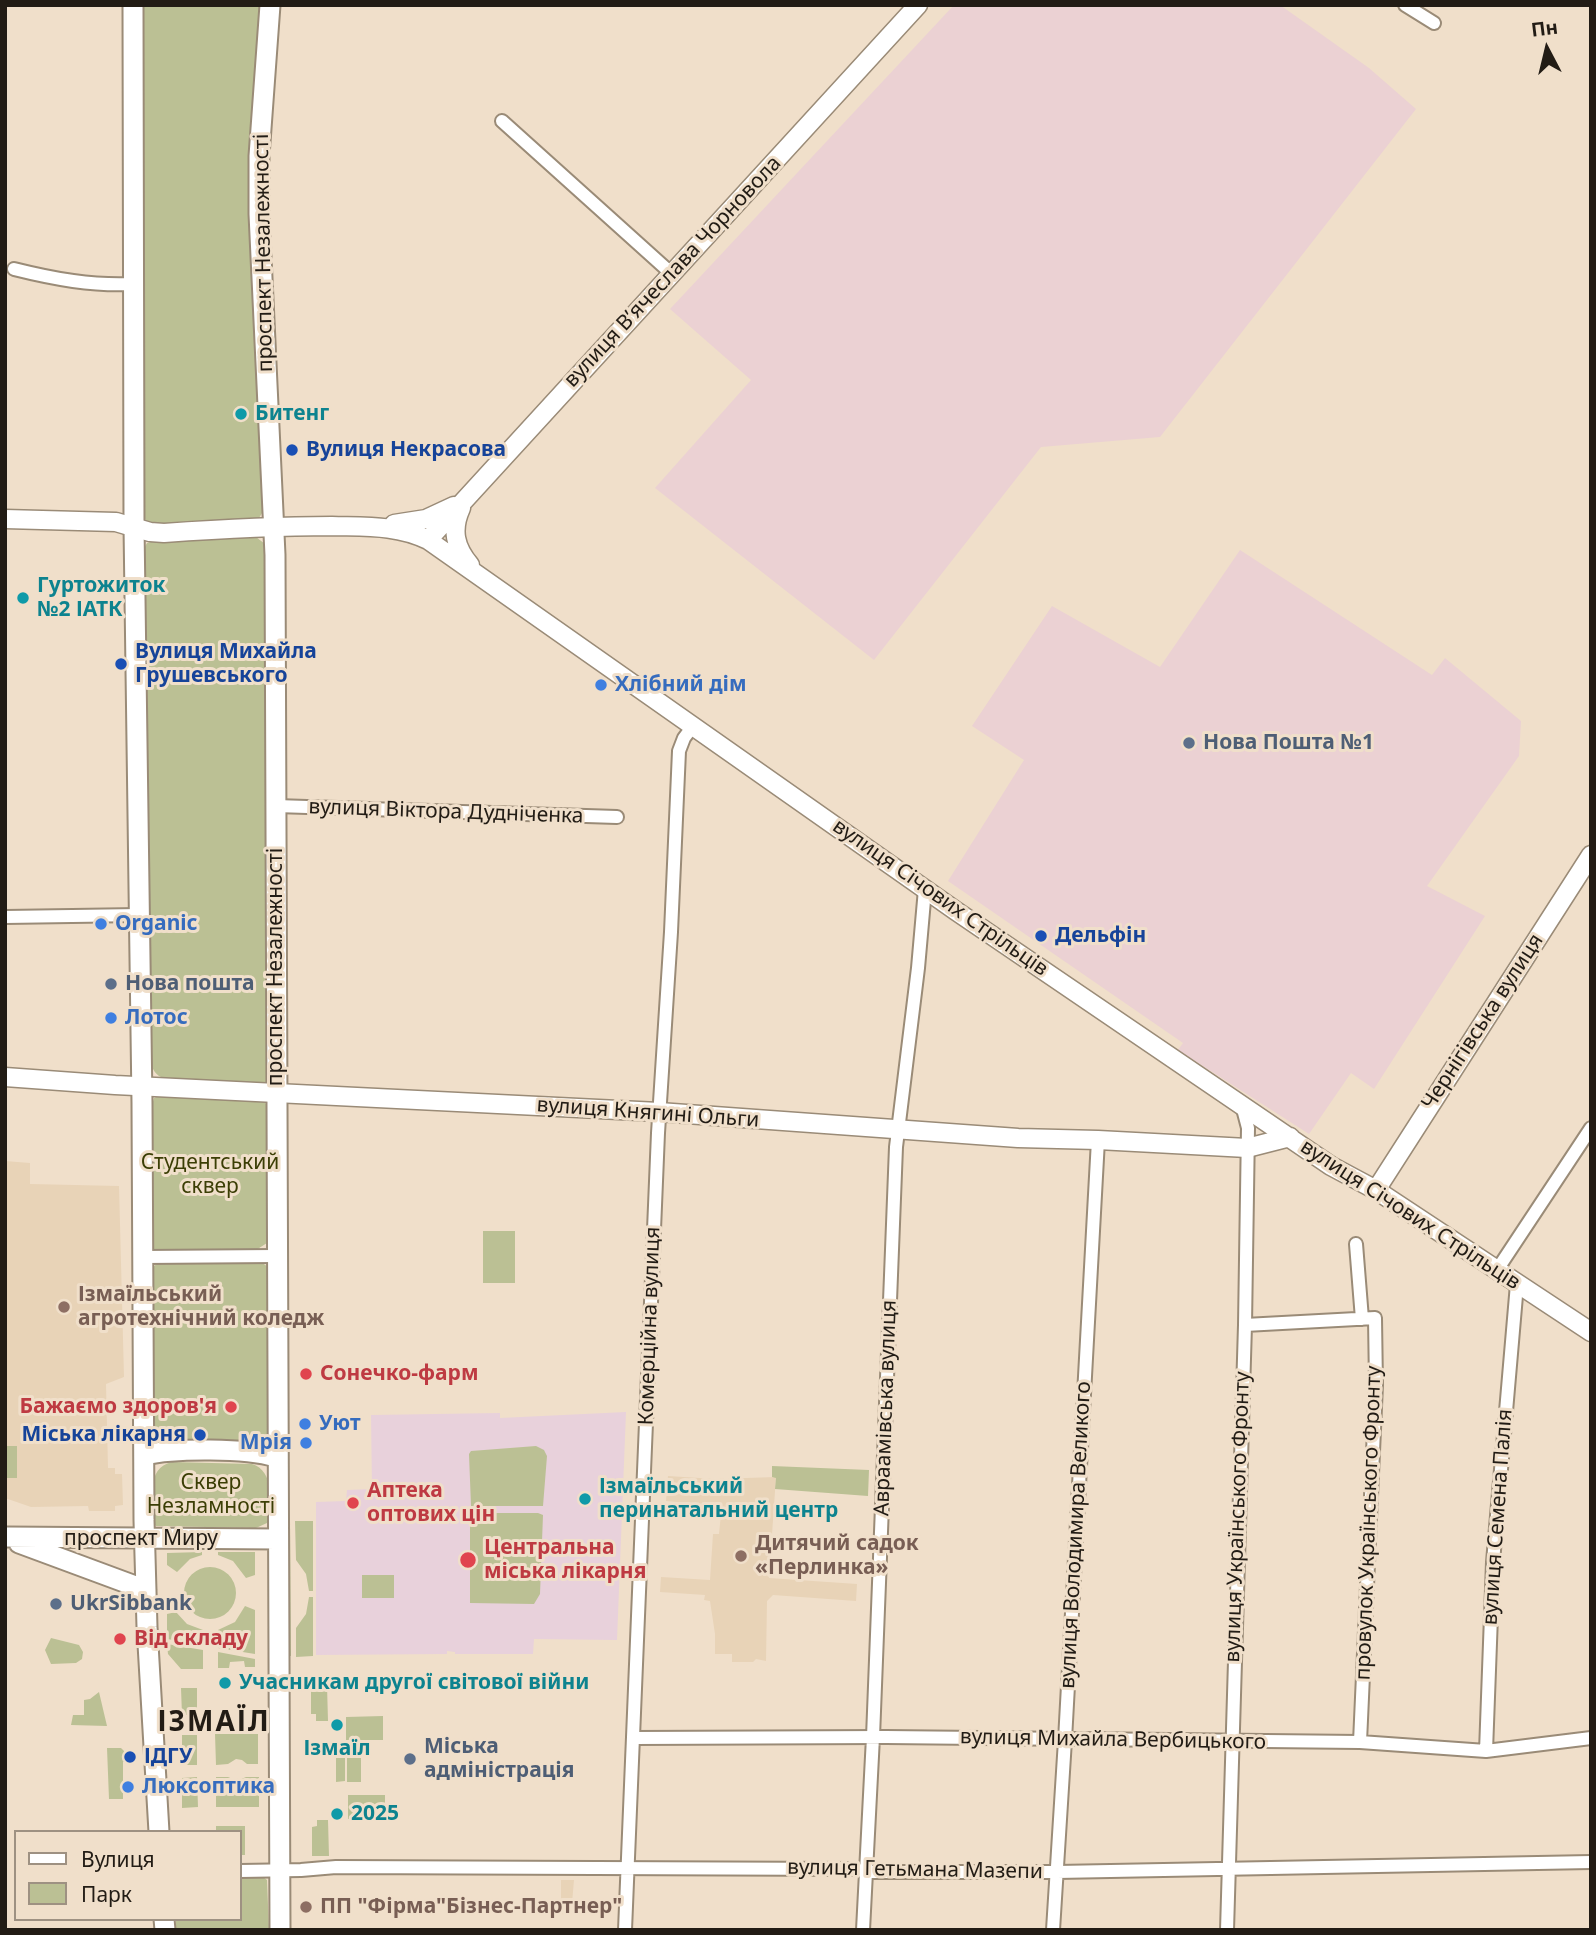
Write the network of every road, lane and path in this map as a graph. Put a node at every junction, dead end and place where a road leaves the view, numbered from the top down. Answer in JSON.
{"nodes":[{"id":1,"x":133,"y":5,"type":"edge"},
{"id":2,"x":270,"y":5,"type":"edge"},
{"id":3,"x":918,"y":5,"type":"edge"},
{"id":4,"x":1405,"y":5,"type":"edge"},
{"id":5,"x":1434,"y":23,"type":"dead end"},
{"id":6,"x":502,"y":121,"type":"dead end"},
{"id":7,"x":14,"y":269,"type":"dead end"},
{"id":8,"x":672,"y":274,"type":"junction"},
{"id":9,"x":133,"y":284,"type":"junction"},
{"id":10,"x":464,"y":500,"type":"junction"},
{"id":11,"x":5,"y":519,"type":"edge"},
{"id":12,"x":134,"y":526,"type":"junction"},
{"id":13,"x":273,"y":527,"type":"junction"},
{"id":14,"x":373,"y":527,"type":"junction"},
{"id":15,"x":428,"y":540,"type":"junction"},
{"id":16,"x":476,"y":573,"type":"junction"},
{"id":17,"x":692,"y":726,"type":"junction"},
{"id":18,"x":276,"y":806,"type":"junction"},
{"id":19,"x":617,"y":817,"type":"dead end"},
{"id":20,"x":1591,"y":855,"type":"edge"},
{"id":21,"x":925,"y":889,"type":"junction"},
{"id":22,"x":139,"y":915,"type":"junction"},
{"id":23,"x":5,"y":917,"type":"edge"},
{"id":24,"x":5,"y":1077,"type":"edge"},
{"id":25,"x":142,"y":1086,"type":"junction"},
{"id":26,"x":276,"y":1092,"type":"junction"},
{"id":27,"x":1242,"y":1105,"type":"junction"},
{"id":28,"x":659,"y":1112,"type":"junction"},
{"id":29,"x":1591,"y":1128,"type":"edge"},
{"id":30,"x":898,"y":1131,"type":"junction"},
{"id":31,"x":1290,"y":1137,"type":"junction"},
{"id":32,"x":1098,"y":1140,"type":"junction"},
{"id":33,"x":1247,"y":1148,"type":"junction"},
{"id":34,"x":1331,"y":1166,"type":"junction"},
{"id":35,"x":1376,"y":1190,"type":"junction"},
{"id":36,"x":1356,"y":1244,"type":"dead end"},
{"id":37,"x":276,"y":1256,"type":"junction"},
{"id":38,"x":143,"y":1257,"type":"junction"},
{"id":39,"x":1497,"y":1270,"type":"junction"},
{"id":40,"x":1517,"y":1284,"type":"junction"},
{"id":41,"x":1362,"y":1319,"type":"junction"},
{"id":42,"x":1245,"y":1325,"type":"junction"},
{"id":43,"x":1591,"y":1332,"type":"edge"},
{"id":44,"x":144,"y":1455,"type":"junction"},
{"id":45,"x":276,"y":1457,"type":"junction"},
{"id":46,"x":6,"y":1537,"type":"edge"},
{"id":47,"x":146,"y":1537,"type":"junction"},
{"id":48,"x":277,"y":1539,"type":"junction"},
{"id":49,"x":146,"y":1590,"type":"junction"},
{"id":50,"x":873,"y":1737,"type":"junction"},
{"id":51,"x":633,"y":1738,"type":"junction"},
{"id":52,"x":1591,"y":1738,"type":"edge"},
{"id":53,"x":1065,"y":1740,"type":"junction"},
{"id":54,"x":1231,"y":1741,"type":"junction"},
{"id":55,"x":1360,"y":1741,"type":"junction"},
{"id":56,"x":1486,"y":1751,"type":"junction"},
{"id":57,"x":159,"y":1830,"type":"edge"},
{"id":58,"x":1591,"y":1862,"type":"edge"},
{"id":59,"x":628,"y":1867,"type":"junction"},
{"id":60,"x":1227,"y":1867,"type":"junction"},
{"id":61,"x":278,"y":1870,"type":"junction"},
{"id":62,"x":242,"y":1871,"type":"edge"},
{"id":63,"x":867,"y":1872,"type":"junction"},
{"id":64,"x":1057,"y":1872,"type":"junction"},
{"id":65,"x":279,"y":1930,"type":"edge"},
{"id":66,"x":625,"y":1930,"type":"edge"},
{"id":67,"x":863,"y":1930,"type":"edge"},
{"id":68,"x":1053,"y":1930,"type":"edge"},
{"id":69,"x":1227,"y":1930,"type":"edge"}],
"edges":[{"from":1,"to":9,"type":"main road"},
{"from":2,"to":13,"type":"main road","name":"проспект Незалежності"},
{"from":3,"to":8,"type":"street","name":"вулиця Вʼячеслава Чорновола"},
{"from":4,"to":5,"type":"street"},
{"from":6,"to":8,"type":"street"},
{"from":7,"to":9,"type":"street"},
{"from":8,"to":10,"type":"street","name":"вулиця Вʼячеслава Чорновола"},
{"from":9,"to":12,"type":"main road"},
{"from":10,"to":14,"type":"street"},
{"from":10,"to":15,"type":"street","name":"вулиця Вʼячеслава Чорновола"},
{"from":10,"to":16,"type":"street"},
{"from":11,"to":12,"type":"street"},
{"from":12,"to":13,"type":"street"},
{"from":12,"to":22,"type":"main road"},
{"from":13,"to":14,"type":"street","name":"вулиця Січових Стрільців"},
{"from":13,"to":18,"type":"main road","name":"проспект Незалежності"},
{"from":14,"to":15,"type":"street","name":"вулиця Січових Стрільців"},
{"from":15,"to":16,"type":"street","name":"вулиця Січових Стрільців"},
{"from":16,"to":17,"type":"street","name":"вулиця Січових Стрільців"},
{"from":17,"to":21,"type":"street","name":"вулиця Січових Стрільців"},
{"from":17,"to":28,"type":"street","name":"Комерційна вулиця"},
{"from":18,"to":19,"type":"street","name":"вулиця Віктора Дудніченка"},
{"from":18,"to":26,"type":"main road","name":"проспект Незалежності"},
{"from":20,"to":35,"type":"street","name":"Чернігівська вулиця"},
{"from":21,"to":27,"type":"street","name":"вулиця Січових Стрільців"},
{"from":21,"to":30,"type":"street","name":"Авраамівська вулиця"},
{"from":22,"to":23,"type":"street"},
{"from":22,"to":25,"type":"main road"},
{"from":24,"to":25,"type":"street","name":"вулиця Княгині Ольги"},
{"from":25,"to":26,"type":"street","name":"вулиця Княгині Ольги"},
{"from":25,"to":38,"type":"main road"},
{"from":26,"to":28,"type":"street","name":"вулиця Княгині Ольги"},
{"from":26,"to":37,"type":"main road","name":"проспект Незалежності"},
{"from":27,"to":31,"type":"street","name":"вулиця Січових Стрільців"},
{"from":27,"to":33,"type":"street","name":"вулиця Українського Фронту"},
{"from":28,"to":30,"type":"street","name":"вулиця Княгині Ольги"},
{"from":28,"to":51,"type":"street","name":"Комерційна вулиця"},
{"from":29,"to":39,"type":"street"},
{"from":30,"to":32,"type":"street","name":"вулиця Княгині Ольги"},
{"from":30,"to":50,"type":"street","name":"Авраамівська вулиця"},
{"from":31,"to":33,"type":"street","name":"вулиця Княгині Ольги"},
{"from":31,"to":34,"type":"street","name":"вулиця Січових Стрільців"},
{"from":32,"to":33,"type":"street","name":"вулиця Княгині Ольги"},
{"from":32,"to":53,"type":"street","name":"вулиця Володимира Великого"},
{"from":33,"to":34,"type":"street"},
{"from":33,"to":42,"type":"street","name":"вулиця Українського Фронту"},
{"from":34,"to":35,"type":"street","name":"вулиця Січових Стрільців"},
{"from":35,"to":39,"type":"street","name":"вулиця Січових Стрільців"},
{"from":36,"to":41,"type":"street","name":"провулок Українського Фронту"},
{"from":37,"to":38,"type":"street"},
{"from":37,"to":45,"type":"main road","name":"проспект Незалежності"},
{"from":38,"to":44,"type":"main road"},
{"from":39,"to":40,"type":"street","name":"вулиця Січових Стрільців"},
{"from":40,"to":43,"type":"street","name":"вулиця Січових Стрільців"},
{"from":40,"to":56,"type":"street","name":"вулиця Семена Палія"},
{"from":41,"to":42,"type":"street"},
{"from":41,"to":55,"type":"street","name":"провулок Українського Фронту"},
{"from":42,"to":54,"type":"street","name":"вулиця Українського Фронту"},
{"from":44,"to":45,"type":"main road"},
{"from":44,"to":47,"type":"main road"},
{"from":45,"to":48,"type":"main road","name":"проспект Незалежності"},
{"from":46,"to":47,"type":"main road","name":"проспект Миру"},
{"from":46,"to":49,"type":"main road","name":"проспект Миру"},
{"from":47,"to":48,"type":"main road","name":"проспект Миру"},
{"from":47,"to":49,"type":"main road"},
{"from":48,"to":61,"type":"main road","name":"проспект Незалежності"},
{"from":49,"to":57,"type":"main road"},
{"from":50,"to":51,"type":"street","name":"вулиця Михайла Вербицького"},
{"from":50,"to":53,"type":"street","name":"вулиця Михайла Вербицького"},
{"from":50,"to":63,"type":"street","name":"Авраамівська вулиця"},
{"from":51,"to":59,"type":"street","name":"Комерційна вулиця"},
{"from":52,"to":56,"type":"street","name":"вулиця Михайла Вербицького"},
{"from":53,"to":54,"type":"street","name":"вулиця Михайла Вербицького"},
{"from":53,"to":64,"type":"street","name":"вулиця Володимира Великого"},
{"from":54,"to":55,"type":"street","name":"вулиця Михайла Вербицького"},
{"from":54,"to":60,"type":"street","name":"вулиця Українського Фронту"},
{"from":55,"to":56,"type":"street","name":"вулиця Михайла Вербицького"},
{"from":58,"to":60,"type":"street","name":"вулиця Гетьмана Мазепи"},
{"from":59,"to":61,"type":"street","name":"вулиця Гетьмана Мазепи"},
{"from":59,"to":63,"type":"street","name":"вулиця Гетьмана Мазепи"},
{"from":59,"to":66,"type":"street","name":"Комерційна вулиця"},
{"from":60,"to":64,"type":"street","name":"вулиця Гетьмана Мазепи"},
{"from":60,"to":69,"type":"street","name":"вулиця Українського Фронту"},
{"from":61,"to":62,"type":"street","name":"вулиця Гетьмана Мазепи"},
{"from":61,"to":65,"type":"main road","name":"проспект Незалежності"},
{"from":63,"to":64,"type":"street","name":"вулиця Гетьмана Мазепи"},
{"from":63,"to":67,"type":"street","name":"Авраамівська вулиця"},
{"from":64,"to":68,"type":"street","name":"вулиця Володимира Великого"}]}
